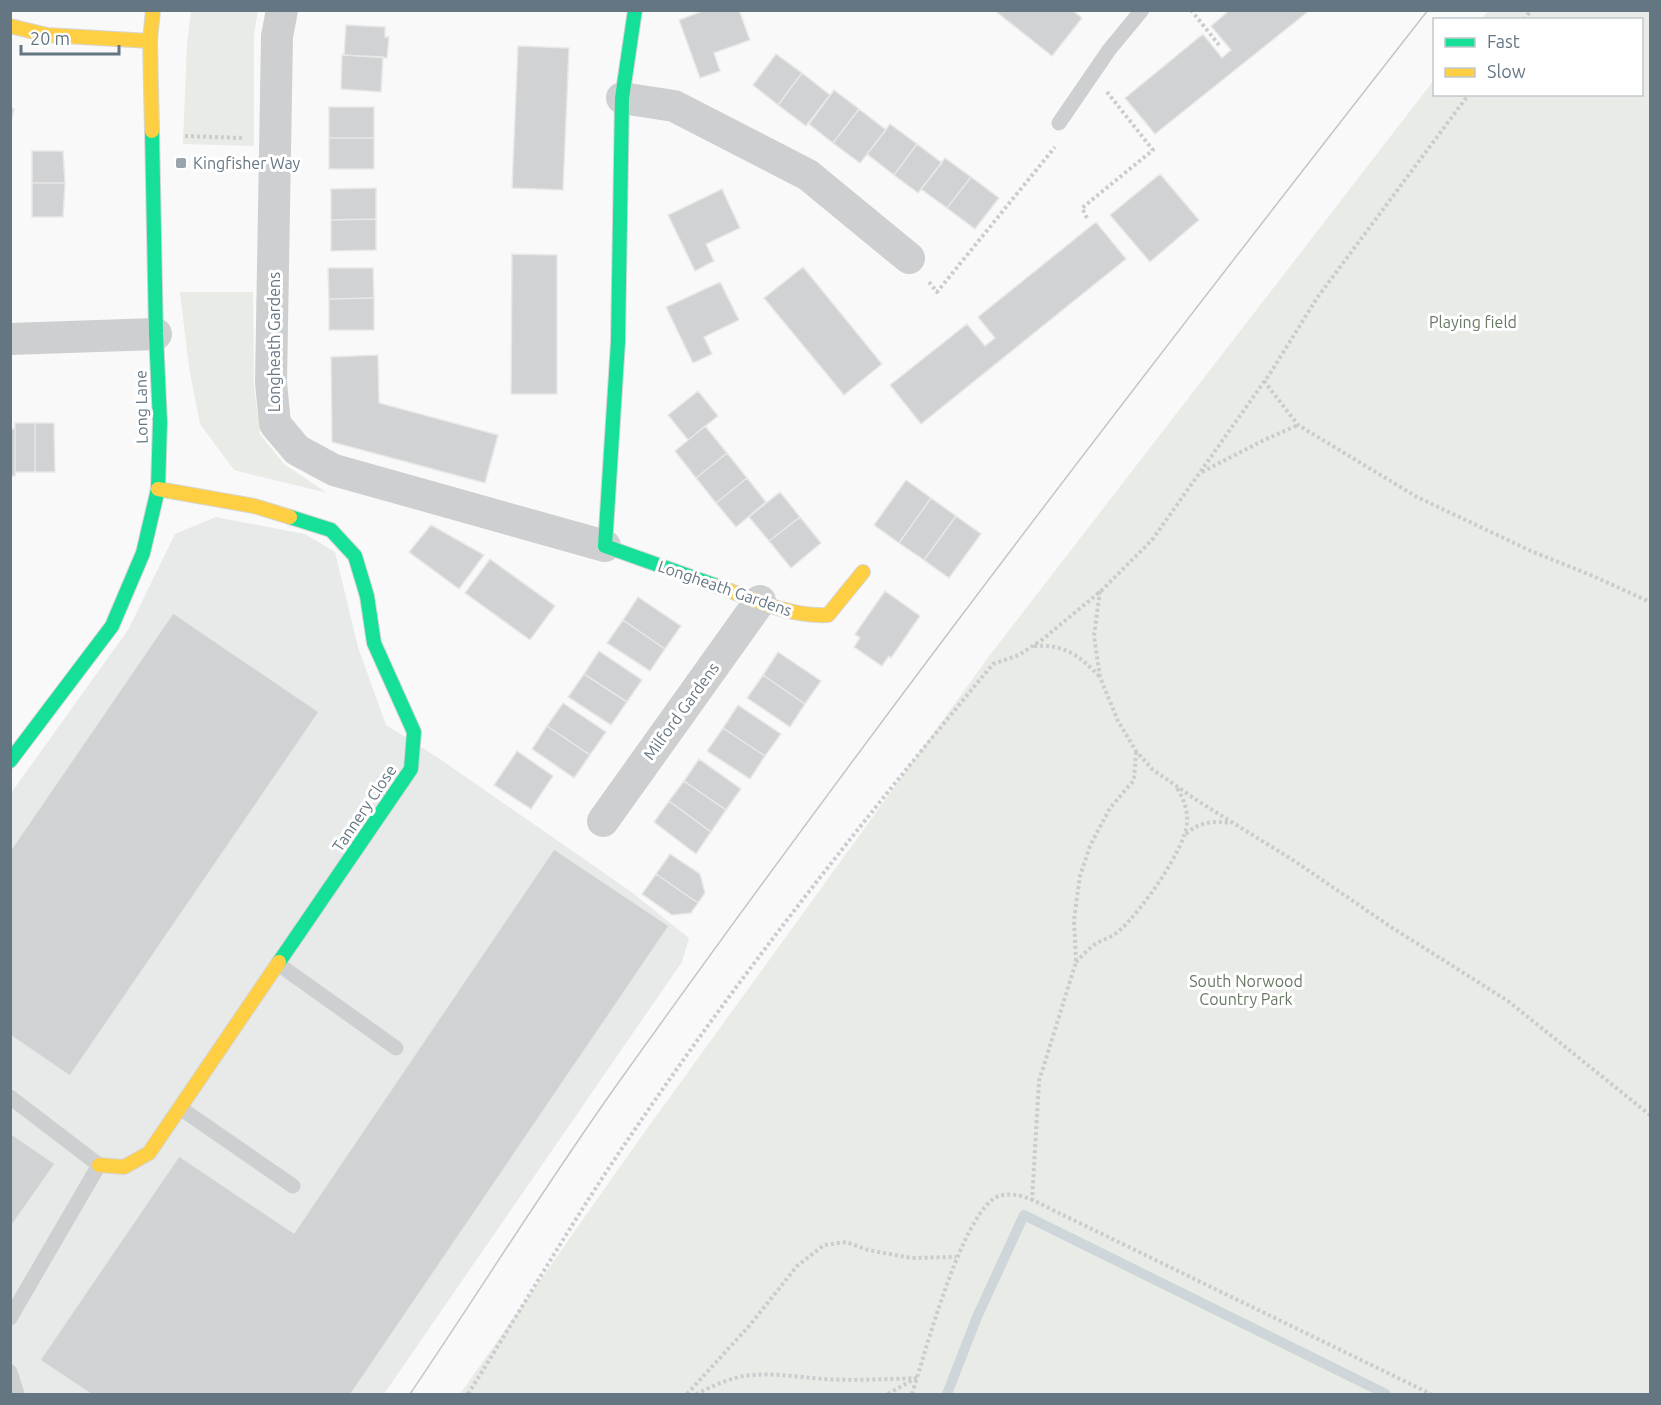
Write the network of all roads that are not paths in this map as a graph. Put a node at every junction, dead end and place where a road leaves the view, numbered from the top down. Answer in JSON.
{"nodes":[{"id":1,"x":153,"y":10,"type":"edge"},
{"id":2,"x":282,"y":10,"type":"edge"},
{"id":3,"x":635,"y":10,"type":"edge"},
{"id":4,"x":1142,"y":10,"type":"edge"},
{"id":5,"x":10,"y":26,"type":"edge"},
{"id":6,"x":150,"y":41,"type":"junction"},
{"id":7,"x":622,"y":98,"type":"junction"},
{"id":8,"x":1059,"y":123,"type":"road end"},
{"id":9,"x":909,"y":258,"type":"road end"},
{"id":10,"x":156,"y":334,"type":"junction"},
{"id":11,"x":10,"y":339,"type":"edge"},
{"id":12,"x":158,"y":489,"type":"junction"},
{"id":13,"x":605,"y":546,"type":"junction"},
{"id":14,"x":863,"y":572,"type":"dead end"},
{"id":15,"x":760,"y":601,"type":"junction"},
{"id":16,"x":10,"y":761,"type":"edge"},
{"id":17,"x":603,"y":821,"type":"dead end"},
{"id":18,"x":278,"y":964,"type":"junction"},
{"id":19,"x":396,"y":1048,"type":"dead end"},
{"id":20,"x":10,"y":1097,"type":"edge"},
{"id":21,"x":180,"y":1108,"type":"junction"},
{"id":22,"x":99,"y":1165,"type":"junction"},
{"id":23,"x":293,"y":1186,"type":"dead end"},
{"id":24,"x":10,"y":1318,"type":"edge"},
{"id":25,"x":10,"y":1372,"type":"edge"},
{"id":26,"x":17,"y":1395,"type":"edge"}],
"edges":[{"from":1,"to":6,"type":"street","name":"Long Lane"},
{"from":2,"to":13,"type":"street","name":"Longheath Gardens"},
{"from":3,"to":7,"type":"street"},
{"from":4,"to":8,"type":"lane"},
{"from":5,"to":6,"type":"street"},
{"from":6,"to":10,"type":"street","name":"Long Lane"},
{"from":7,"to":9,"type":"street"},
{"from":7,"to":13,"type":"street"},
{"from":10,"to":11,"type":"street"},
{"from":10,"to":12,"type":"street","name":"Long Lane"},
{"from":12,"to":16,"type":"street","name":"Long Lane"},
{"from":12,"to":18,"type":"street","name":"Tannery Close"},
{"from":13,"to":15,"type":"street","name":"Longheath Gardens"},
{"from":14,"to":15,"type":"street","name":"Longheath Gardens"},
{"from":15,"to":17,"type":"street","name":"Milford Gardens"},
{"from":18,"to":19,"type":"lane"},
{"from":18,"to":21,"type":"street","name":"Tannery Close"},
{"from":20,"to":22,"type":"lane"},
{"from":21,"to":22,"type":"street","name":"Tannery Close"},
{"from":21,"to":23,"type":"lane"},
{"from":22,"to":24,"type":"lane"},
{"from":25,"to":26,"type":"lane"}]}
